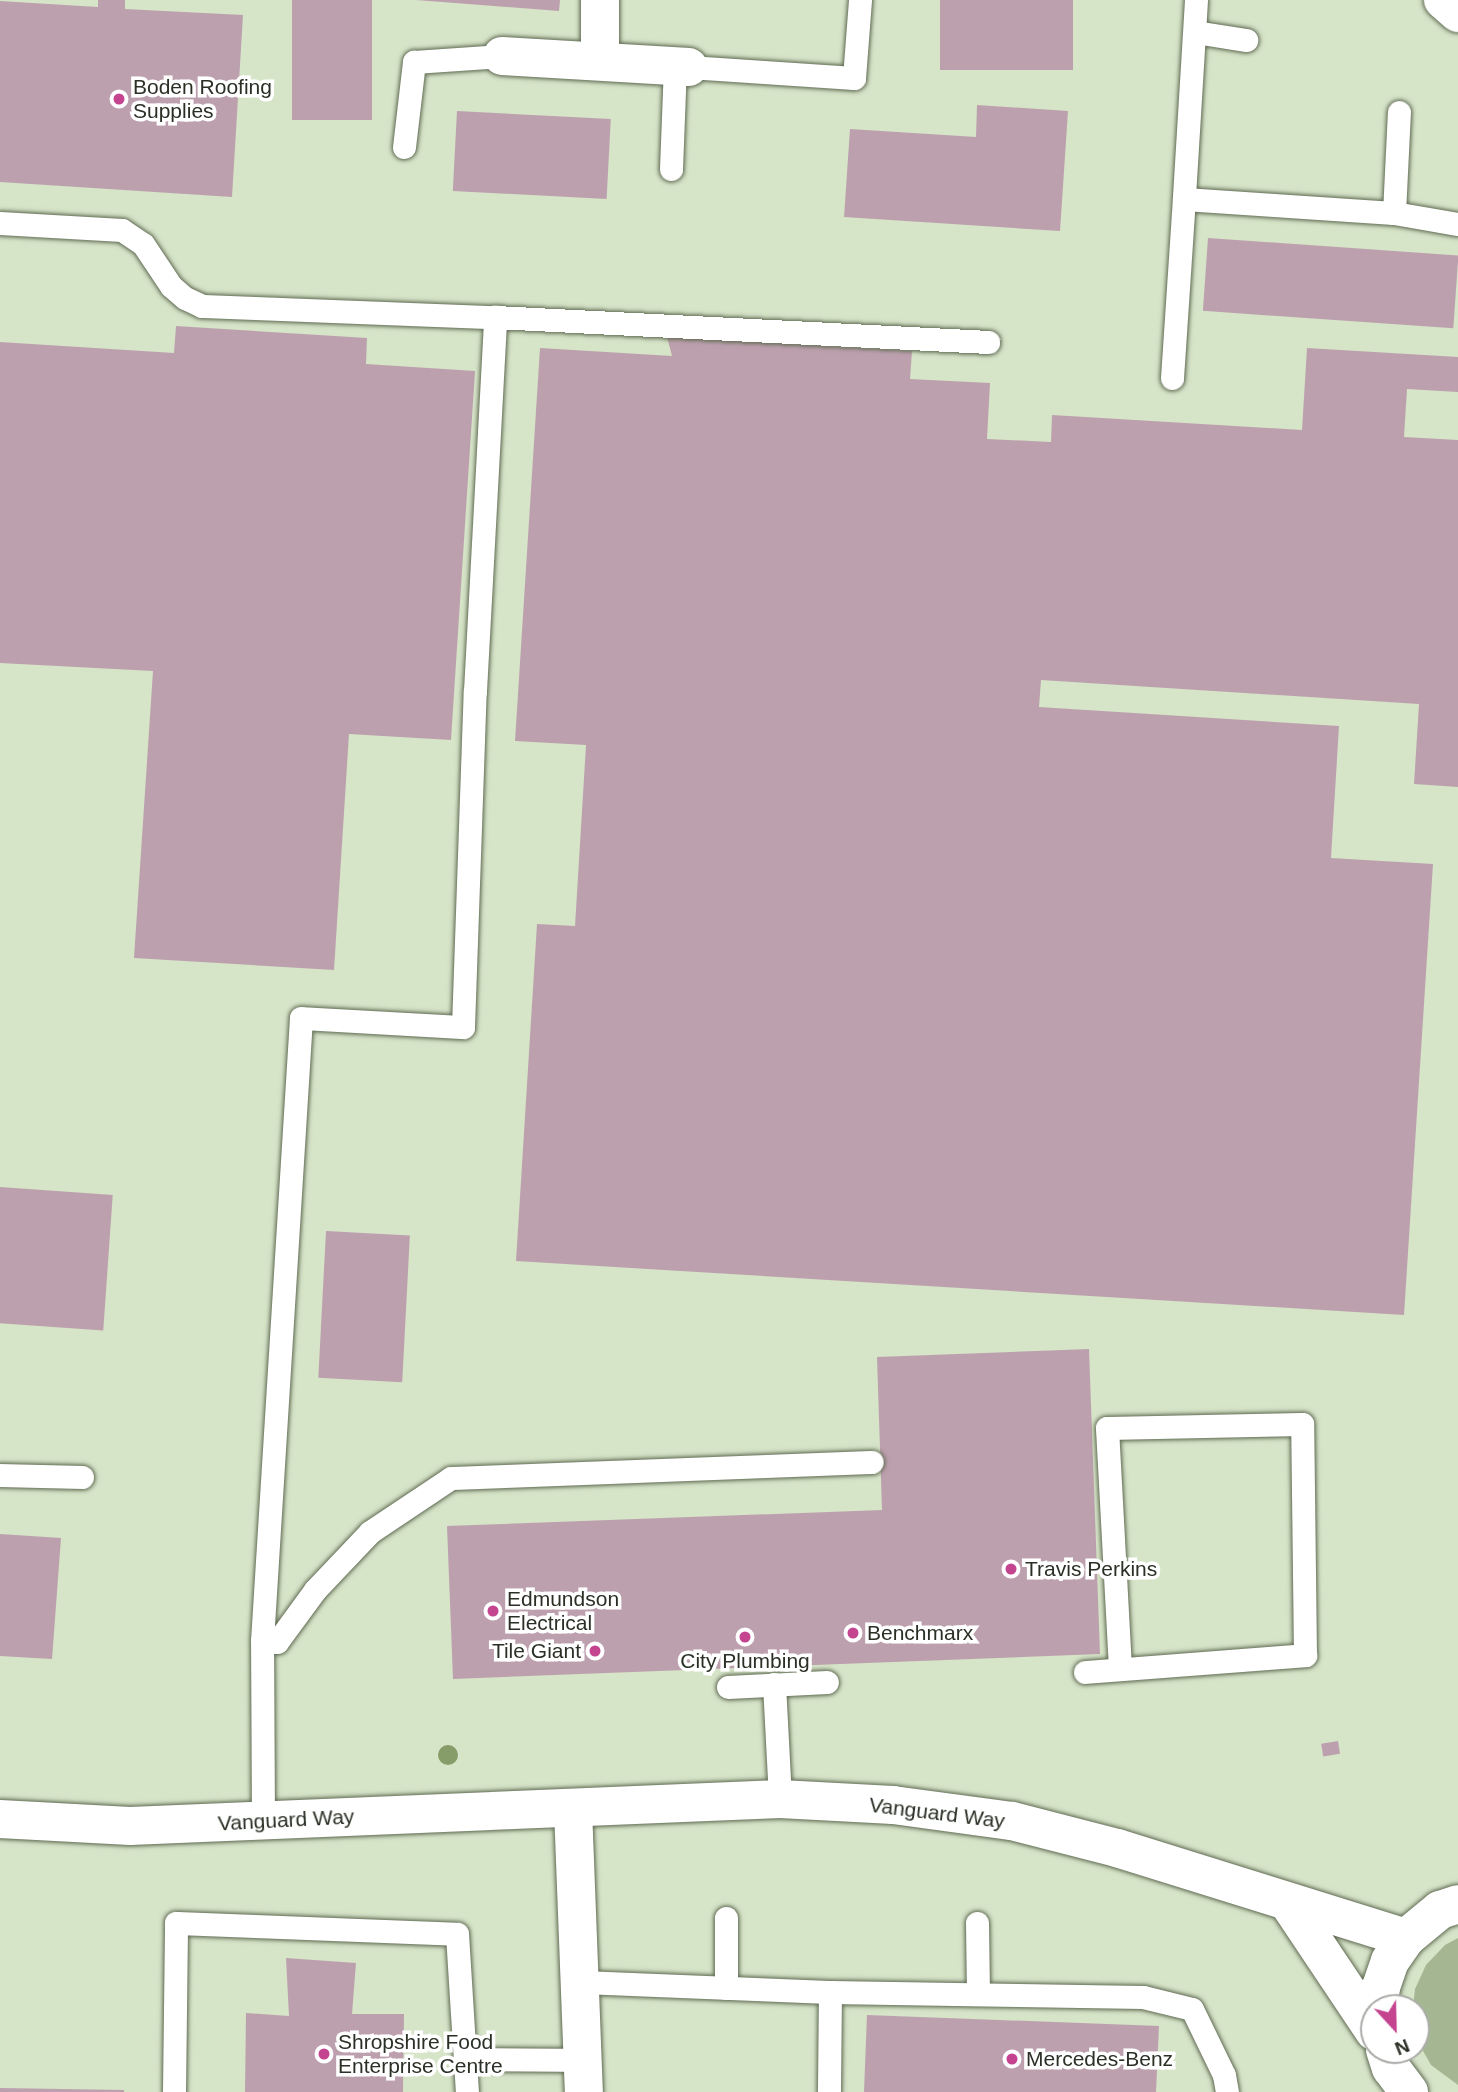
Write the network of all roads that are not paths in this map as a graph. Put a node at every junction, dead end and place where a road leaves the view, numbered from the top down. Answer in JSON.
{"nodes":[{"id":1,"x":600,"y":0,"type":"edge"},
{"id":2,"x":860,"y":0,"type":"edge"},
{"id":3,"x":1196,"y":0,"type":"edge"},
{"id":4,"x":1443,"y":0,"type":"edge"},
{"id":5,"x":1458,"y":13,"type":"edge"},
{"id":6,"x":1195,"y":32,"type":"junction"},
{"id":7,"x":1246,"y":40,"type":"dead end"},
{"id":8,"x":502,"y":55,"type":"joint"},
{"id":9,"x":600,"y":61,"type":"junction"},
{"id":10,"x":682,"y":67,"type":"junction"},
{"id":11,"x":1399,"y":112,"type":"dead end"},
{"id":12,"x":404,"y":147,"type":"dead end"},
{"id":13,"x":671,"y":169,"type":"dead end"},
{"id":14,"x":1184,"y":199,"type":"junction"},
{"id":15,"x":1394,"y":213,"type":"junction"},
{"id":16,"x":0,"y":223,"type":"edge"},
{"id":17,"x":1458,"y":224,"type":"edge"},
{"id":18,"x":495,"y":317,"type":"junction"},
{"id":19,"x":988,"y":342,"type":"dead end"},
{"id":20,"x":1172,"y":378,"type":"dead end"},
{"id":21,"x":872,"y":1462,"type":"dead end"},
{"id":22,"x":0,"y":1475,"type":"edge"},
{"id":23,"x":82,"y":1477,"type":"dead end"},
{"id":24,"x":262,"y":1641,"type":"junction"},
{"id":25,"x":1120,"y":1669,"type":"junction"},
{"id":26,"x":1085,"y":1672,"type":"dead end"},
{"id":27,"x":827,"y":1682,"type":"dead end"},
{"id":28,"x":774,"y":1684,"type":"junction"},
{"id":29,"x":728,"y":1686,"type":"dead end"},
{"id":30,"x":780,"y":1799,"type":"junction"},
{"id":31,"x":573,"y":1809,"type":"junction"},
{"id":32,"x":0,"y":1819,"type":"edge"},
{"id":33,"x":263,"y":1822,"type":"junction"},
{"id":34,"x":1289,"y":1903,"type":"junction"},
{"id":35,"x":1452,"y":1903,"type":"edge"},
{"id":36,"x":726,"y":1918,"type":"dead end"},
{"id":37,"x":977,"y":1923,"type":"dead end"},
{"id":38,"x":1406,"y":1938,"type":"junction"},
{"id":39,"x":581,"y":1982,"type":"junction"},
{"id":40,"x":726,"y":1988,"type":"junction"},
{"id":41,"x":830,"y":1992,"type":"junction"},
{"id":42,"x":978,"y":1994,"type":"junction"},
{"id":43,"x":1380,"y":1994,"type":"edge"},
{"id":44,"x":1360,"y":2010,"type":"edge"},
{"id":45,"x":467,"y":2059,"type":"junction"},
{"id":46,"x":1390,"y":2064,"type":"edge"},
{"id":47,"x":584,"y":2076,"type":"edge"},
{"id":48,"x":174,"y":2092,"type":"edge"},
{"id":49,"x":467,"y":2092,"type":"edge"},
{"id":50,"x":829,"y":2092,"type":"edge"},
{"id":51,"x":1227,"y":2092,"type":"edge"},
{"id":52,"x":1409,"y":2092,"type":"edge"}],
"edges":[{"from":1,"to":9,"type":"street"},
{"from":2,"to":10,"type":"lane"},
{"from":3,"to":6,"type":"lane"},
{"from":4,"to":5,"type":"street"},
{"from":6,"to":7,"type":"lane"},
{"from":6,"to":14,"type":"lane"},
{"from":8,"to":9,"type":"street"},
{"from":8,"to":12,"type":"lane"},
{"from":9,"to":10,"type":"street"},
{"from":10,"to":13,"type":"lane"},
{"from":11,"to":15,"type":"lane"},
{"from":14,"to":15,"type":"lane"},
{"from":14,"to":20,"type":"lane"},
{"from":15,"to":17,"type":"lane"},
{"from":16,"to":18,"type":"lane"},
{"from":18,"to":19,"type":"lane"},
{"from":18,"to":24,"type":"lane"},
{"from":21,"to":24,"type":"lane"},
{"from":22,"to":23,"type":"lane"},
{"from":24,"to":33,"type":"lane"},
{"from":25,"to":25,"type":"lane"},
{"from":25,"to":26,"type":"lane"},
{"from":27,"to":28,"type":"lane"},
{"from":28,"to":29,"type":"lane"},
{"from":28,"to":30,"type":"lane"},
{"from":30,"to":31,"type":"street","name":"Vanguard Way"},
{"from":30,"to":34,"type":"street","name":"Vanguard Way"},
{"from":31,"to":33,"type":"street","name":"Vanguard Way"},
{"from":31,"to":39,"type":"street"},
{"from":32,"to":33,"type":"street","name":"Vanguard Way"},
{"from":34,"to":38,"type":"street","name":"Vanguard Way"},
{"from":34,"to":44,"type":"street"},
{"from":35,"to":38,"type":"street"},
{"from":36,"to":40,"type":"lane"},
{"from":37,"to":42,"type":"lane"},
{"from":38,"to":43,"type":"street"},
{"from":39,"to":40,"type":"lane"},
{"from":39,"to":47,"type":"street"},
{"from":40,"to":41,"type":"lane"},
{"from":41,"to":42,"type":"lane"},
{"from":41,"to":50,"type":"lane"},
{"from":42,"to":51,"type":"lane"},
{"from":45,"to":47,"type":"lane"},
{"from":45,"to":48,"type":"lane"},
{"from":45,"to":49,"type":"lane"},
{"from":46,"to":52,"type":"street"}]}
